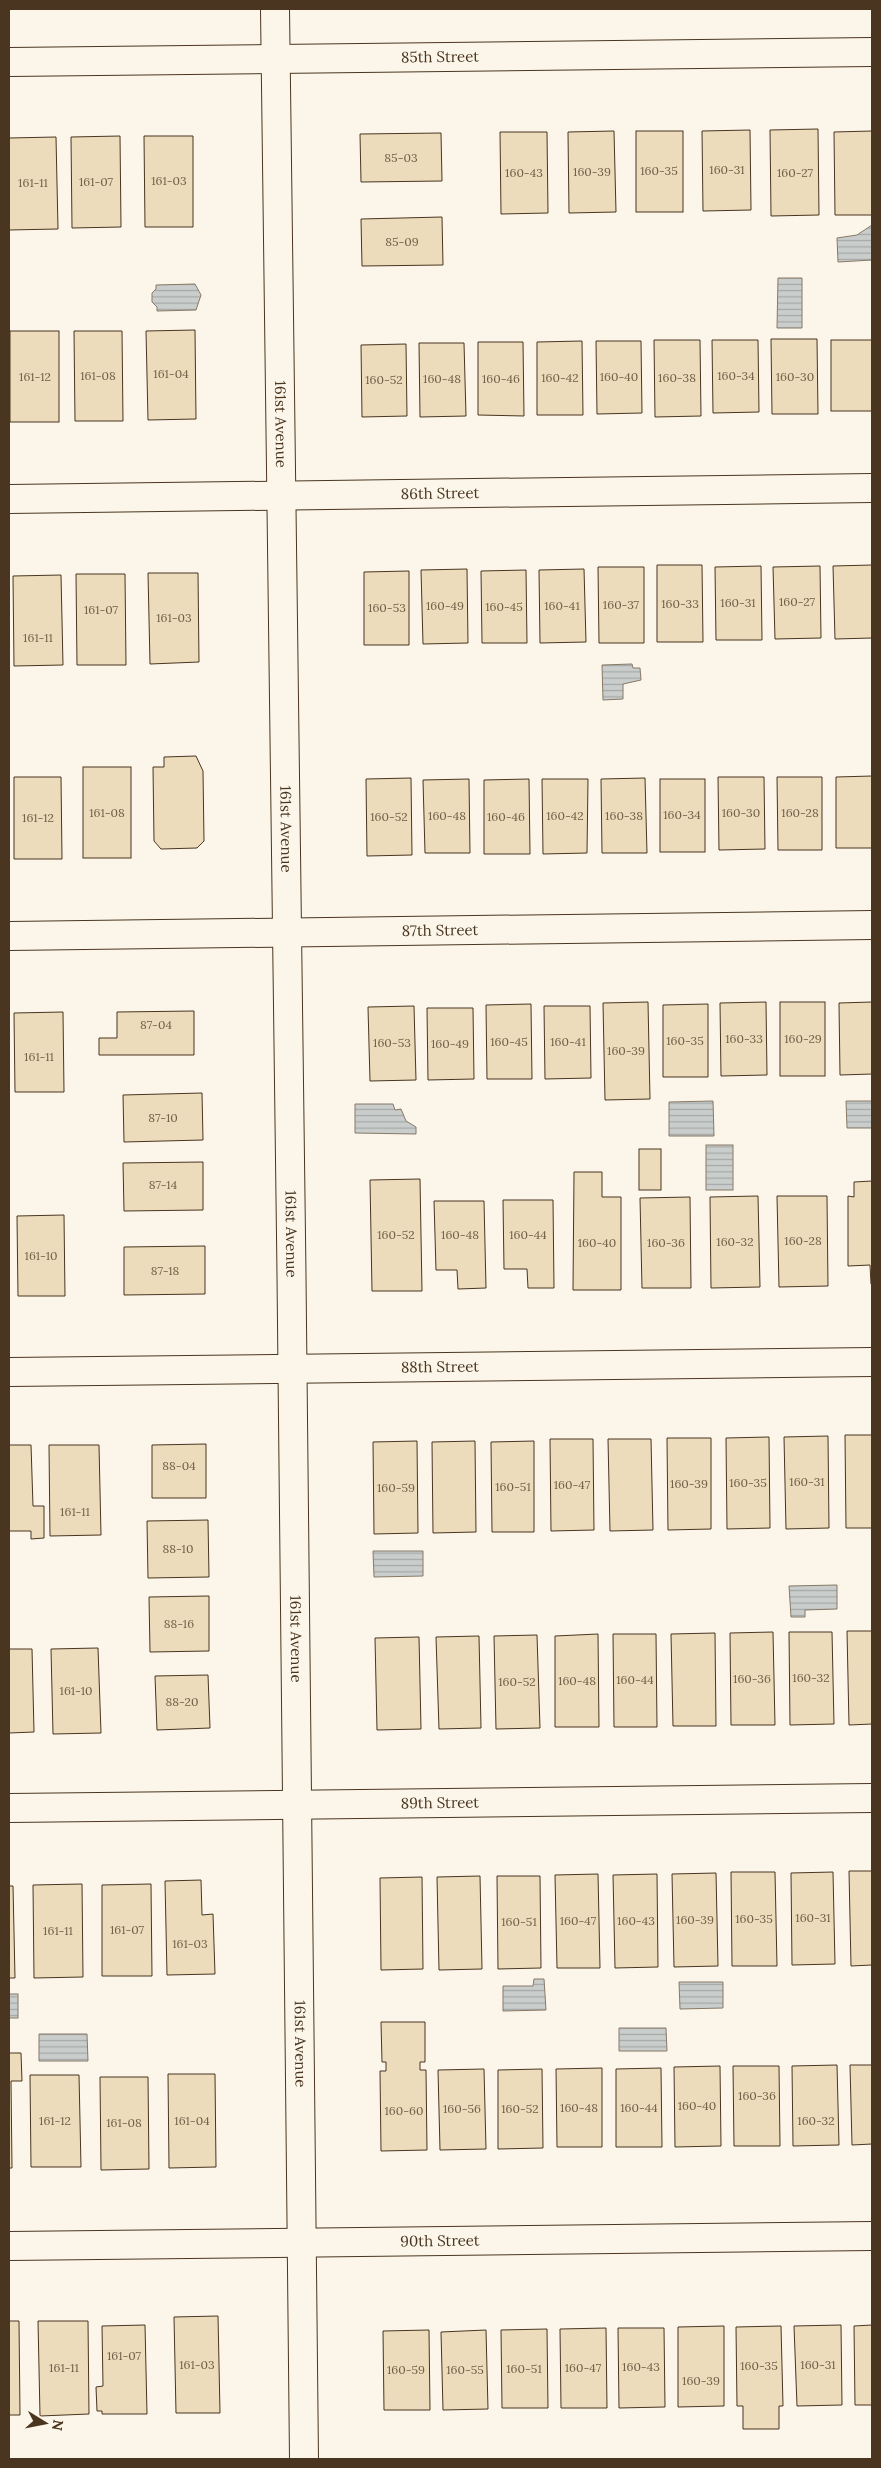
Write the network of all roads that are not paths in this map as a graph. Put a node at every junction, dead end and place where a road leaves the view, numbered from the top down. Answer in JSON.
{"nodes":[{"id":1,"x":275,"y":9,"type":"edge"},
{"id":2,"x":872,"y":52,"type":"edge"},
{"id":3,"x":276,"y":58,"type":"junction"},
{"id":4,"x":9,"y":62,"type":"edge"},
{"id":5,"x":872,"y":488,"type":"edge"},
{"id":6,"x":280,"y":496,"type":"junction"},
{"id":7,"x":9,"y":499,"type":"edge"},
{"id":8,"x":872,"y":925,"type":"edge"},
{"id":9,"x":287,"y":932,"type":"junction"},
{"id":10,"x":9,"y":936,"type":"edge"},
{"id":11,"x":872,"y":1362,"type":"edge"},
{"id":12,"x":292,"y":1369,"type":"junction"},
{"id":13,"x":9,"y":1372,"type":"edge"},
{"id":14,"x":872,"y":1798,"type":"edge"},
{"id":15,"x":297,"y":1805,"type":"junction"},
{"id":16,"x":9,"y":1808,"type":"edge"},
{"id":17,"x":872,"y":2236,"type":"edge"},
{"id":18,"x":302,"y":2242,"type":"junction"},
{"id":19,"x":9,"y":2246,"type":"edge"},
{"id":20,"x":304,"y":2459,"type":"edge"}],
"edges":[{"from":1,"to":3,"type":"street","name":"161st Avenue"},
{"from":2,"to":3,"type":"street","name":"85th Street"},
{"from":3,"to":4,"type":"street","name":"85th Street"},
{"from":3,"to":6,"type":"street","name":"161st Avenue"},
{"from":5,"to":6,"type":"street","name":"86th Street"},
{"from":6,"to":7,"type":"street","name":"86th Street"},
{"from":6,"to":9,"type":"street","name":"161st Avenue"},
{"from":8,"to":9,"type":"street","name":"87th Street"},
{"from":9,"to":10,"type":"street","name":"87th Street"},
{"from":9,"to":12,"type":"street","name":"161st Avenue"},
{"from":11,"to":12,"type":"street","name":"88th Street"},
{"from":12,"to":13,"type":"street","name":"88th Street"},
{"from":12,"to":15,"type":"street","name":"161st Avenue"},
{"from":14,"to":15,"type":"street","name":"89th Street"},
{"from":15,"to":16,"type":"street","name":"89th Street"},
{"from":15,"to":18,"type":"street","name":"161st Avenue"},
{"from":17,"to":18,"type":"street","name":"90th Street"},
{"from":18,"to":19,"type":"street","name":"90th Street"},
{"from":18,"to":20,"type":"street","name":"161st Avenue"}]}
